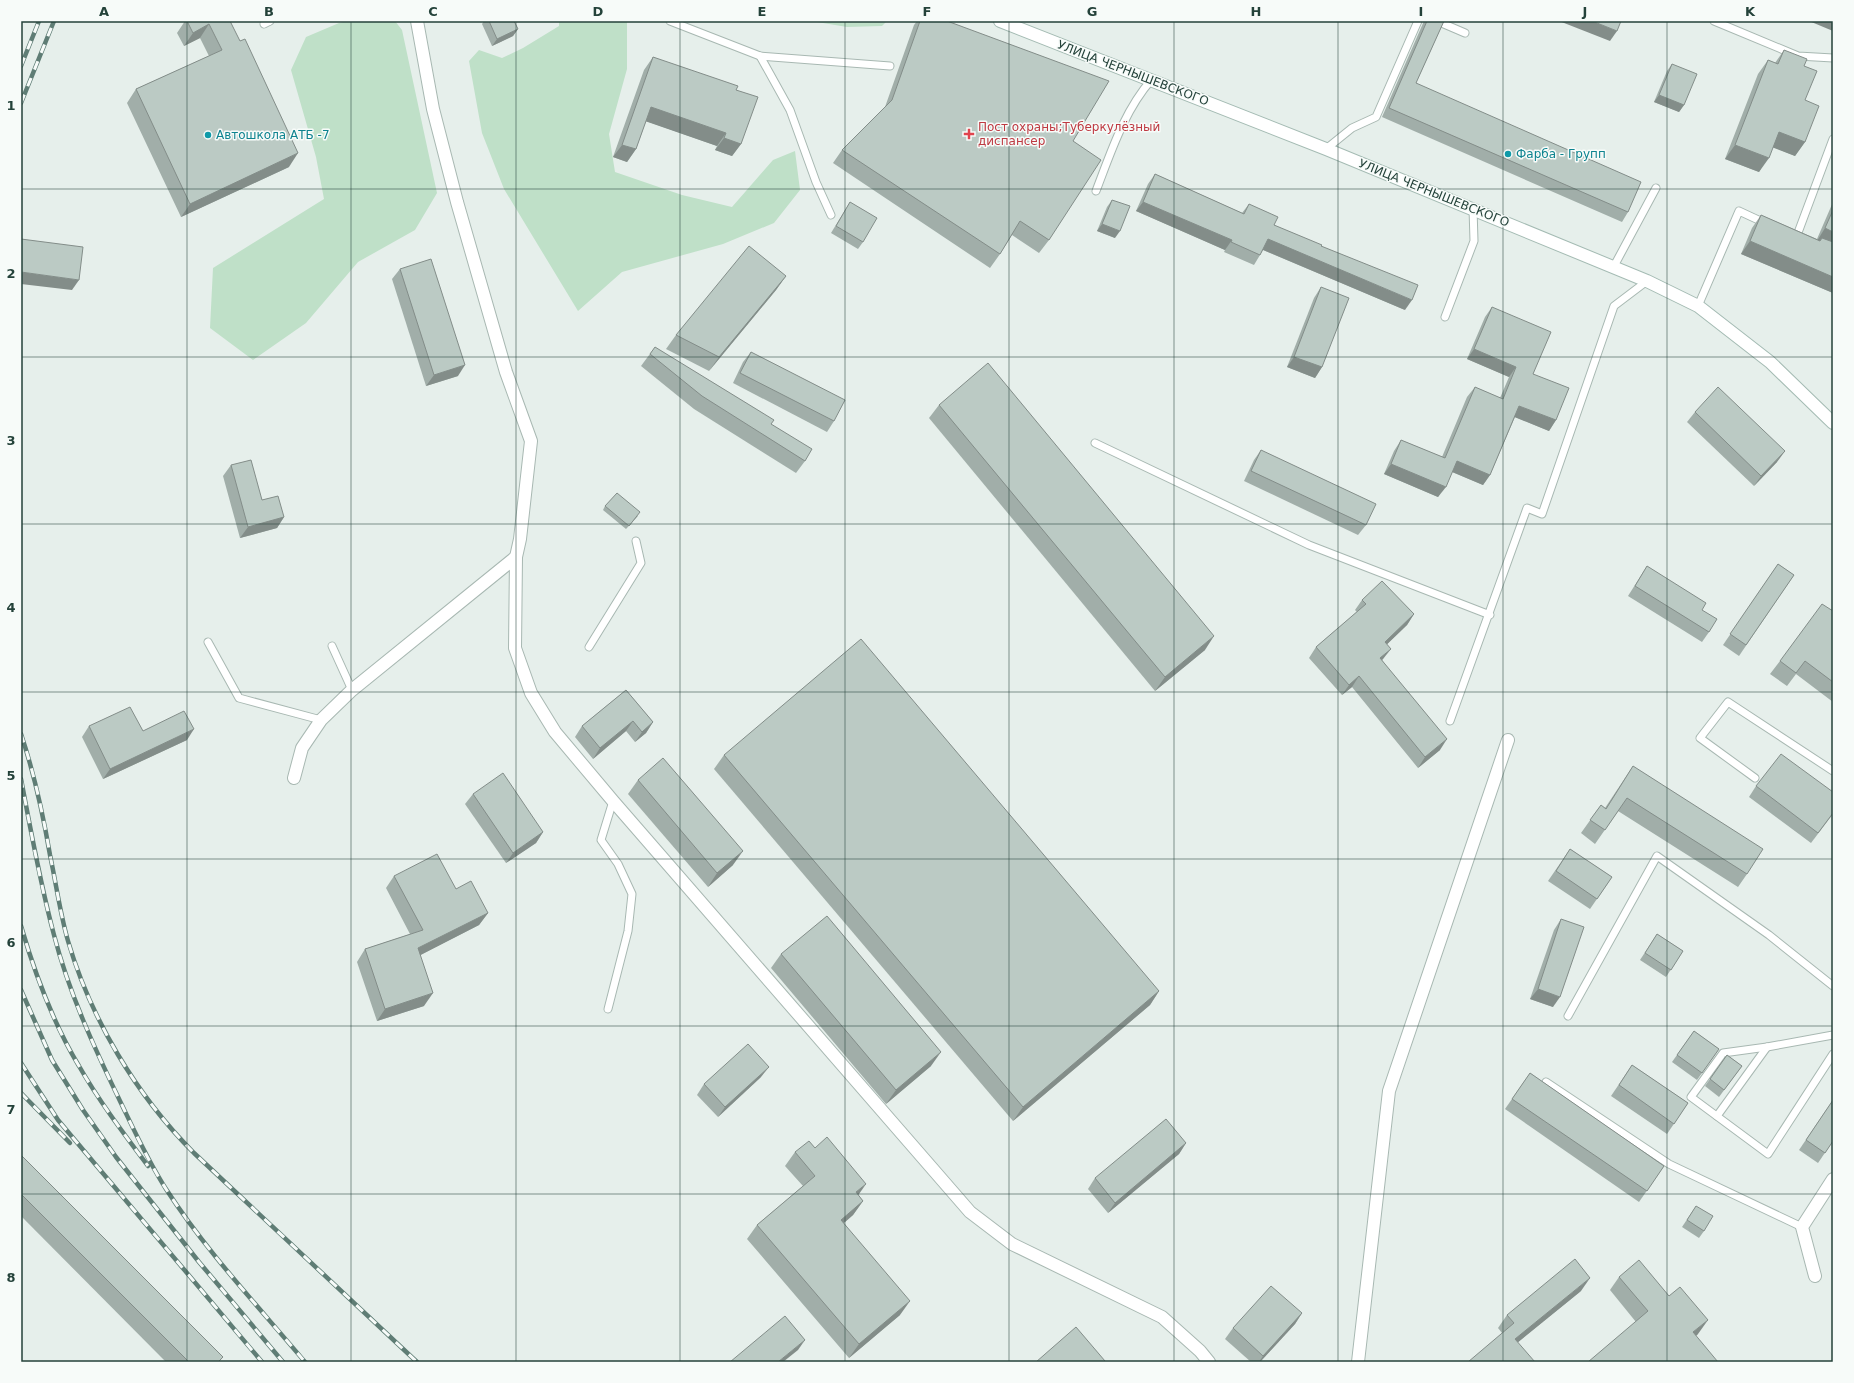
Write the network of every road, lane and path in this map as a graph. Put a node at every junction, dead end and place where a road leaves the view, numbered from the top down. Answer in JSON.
{"nodes":[{"id":1,"x":417,"y":21,"type":"edge"},
{"id":2,"x":670,"y":21,"type":"edge"},
{"id":3,"x":1000,"y":21,"type":"edge"},
{"id":4,"x":1418,"y":21,"type":"edge"},
{"id":5,"x":1437,"y":21,"type":"edge"},
{"id":6,"x":1714,"y":21,"type":"edge"},
{"id":7,"x":1465,"y":33,"type":"dead end"},
{"id":8,"x":760,"y":56,"type":"junction"},
{"id":9,"x":1833,"y":58,"type":"edge"},
{"id":10,"x":890,"y":66,"type":"dead end"},
{"id":11,"x":1152,"y":79,"type":"junction"},
{"id":12,"x":1833,"y":139,"type":"edge"},
{"id":13,"x":1326,"y":149,"type":"junction"},
{"id":14,"x":1656,"y":188,"type":"dead end"},
{"id":15,"x":1096,"y":191,"type":"dead end"},
{"id":16,"x":1473,"y":208,"type":"junction"},
{"id":17,"x":831,"y":214,"type":"dead end"},
{"id":18,"x":1774,"y":228,"type":"edge"},
{"id":19,"x":1795,"y":237,"type":"edge"},
{"id":20,"x":1613,"y":268,"type":"junction"},
{"id":21,"x":1648,"y":281,"type":"junction"},
{"id":22,"x":1698,"y":306,"type":"junction"},
{"id":23,"x":1445,"y":318,"type":"dead end"},
{"id":24,"x":1833,"y":423,"type":"edge"},
{"id":25,"x":1095,"y":443,"type":"dead end"},
{"id":26,"x":636,"y":541,"type":"dead end"},
{"id":27,"x":516,"y":556,"type":"junction"},
{"id":28,"x":1490,"y":615,"type":"junction"},
{"id":29,"x":208,"y":642,"type":"dead end"},
{"id":30,"x":332,"y":646,"type":"dead end"},
{"id":31,"x":589,"y":646,"type":"dead end"},
{"id":32,"x":352,"y":690,"type":"junction"},
{"id":33,"x":321,"y":720,"type":"junction"},
{"id":34,"x":1450,"y":721,"type":"dead end"},
{"id":35,"x":1508,"y":740,"type":"dead end"},
{"id":36,"x":1833,"y":771,"type":"edge"},
{"id":37,"x":294,"y":778,"type":"dead end"},
{"id":38,"x":1755,"y":778,"type":"dead end"},
{"id":39,"x":613,"y":801,"type":"junction"},
{"id":40,"x":1833,"y":986,"type":"edge"},
{"id":41,"x":608,"y":1009,"type":"dead end"},
{"id":42,"x":1568,"y":1016,"type":"dead end"},
{"id":43,"x":1833,"y":1035,"type":"edge"},
{"id":44,"x":1767,"y":1047,"type":"junction"},
{"id":45,"x":1833,"y":1054,"type":"edge"},
{"id":46,"x":1546,"y":1082,"type":"edge"},
{"id":47,"x":1717,"y":1116,"type":"junction"},
{"id":48,"x":1833,"y":1179,"type":"edge"},
{"id":49,"x":1802,"y":1227,"type":"junction"},
{"id":50,"x":1815,"y":1276,"type":"dead end"},
{"id":51,"x":1209,"y":1362,"type":"edge"},
{"id":52,"x":1358,"y":1362,"type":"edge"}],
"edges":[{"from":1,"to":27,"type":"street"},
{"from":2,"to":8,"type":"lane"},
{"from":3,"to":11,"type":"street","name":"УЛИЦА ЧЕРНЫШЕВСКОГО"},
{"from":4,"to":13,"type":"lane"},
{"from":5,"to":7,"type":"lane"},
{"from":6,"to":9,"type":"lane"},
{"from":8,"to":10,"type":"lane"},
{"from":8,"to":17,"type":"lane"},
{"from":11,"to":13,"type":"street","name":"УЛИЦА ЧЕРНЫШЕВСКОГО"},
{"from":11,"to":15,"type":"lane"},
{"from":12,"to":19,"type":"lane"},
{"from":13,"to":16,"type":"street","name":"УЛИЦА ЧЕРНЫШЕВСКОГО"},
{"from":14,"to":20,"type":"lane"},
{"from":16,"to":20,"type":"street","name":"УЛИЦА ЧЕРНЫШЕВСКОГО"},
{"from":16,"to":23,"type":"lane"},
{"from":18,"to":22,"type":"lane"},
{"from":20,"to":21,"type":"street","name":"УЛИЦА ЧЕРНЫШЕВСКОГО"},
{"from":21,"to":22,"type":"street","name":"УЛИЦА ЧЕРНЫШЕВСКОГО"},
{"from":21,"to":28,"type":"lane"},
{"from":22,"to":24,"type":"street","name":"УЛИЦА ЧЕРНЫШЕВСКОГО"},
{"from":25,"to":28,"type":"lane"},
{"from":26,"to":31,"type":"lane"},
{"from":27,"to":32,"type":"street"},
{"from":27,"to":39,"type":"street"},
{"from":28,"to":34,"type":"lane"},
{"from":29,"to":33,"type":"lane"},
{"from":30,"to":32,"type":"lane"},
{"from":32,"to":33,"type":"street"},
{"from":33,"to":37,"type":"street"},
{"from":35,"to":52,"type":"street"},
{"from":36,"to":38,"type":"lane"},
{"from":39,"to":41,"type":"lane"},
{"from":39,"to":51,"type":"street"},
{"from":40,"to":42,"type":"lane"},
{"from":43,"to":44,"type":"lane"},
{"from":44,"to":47,"type":"lane"},
{"from":44,"to":47,"type":"lane"},
{"from":45,"to":47,"type":"lane"},
{"from":46,"to":49,"type":"lane"},
{"from":48,"to":49,"type":"street"},
{"from":49,"to":50,"type":"street"}]}
